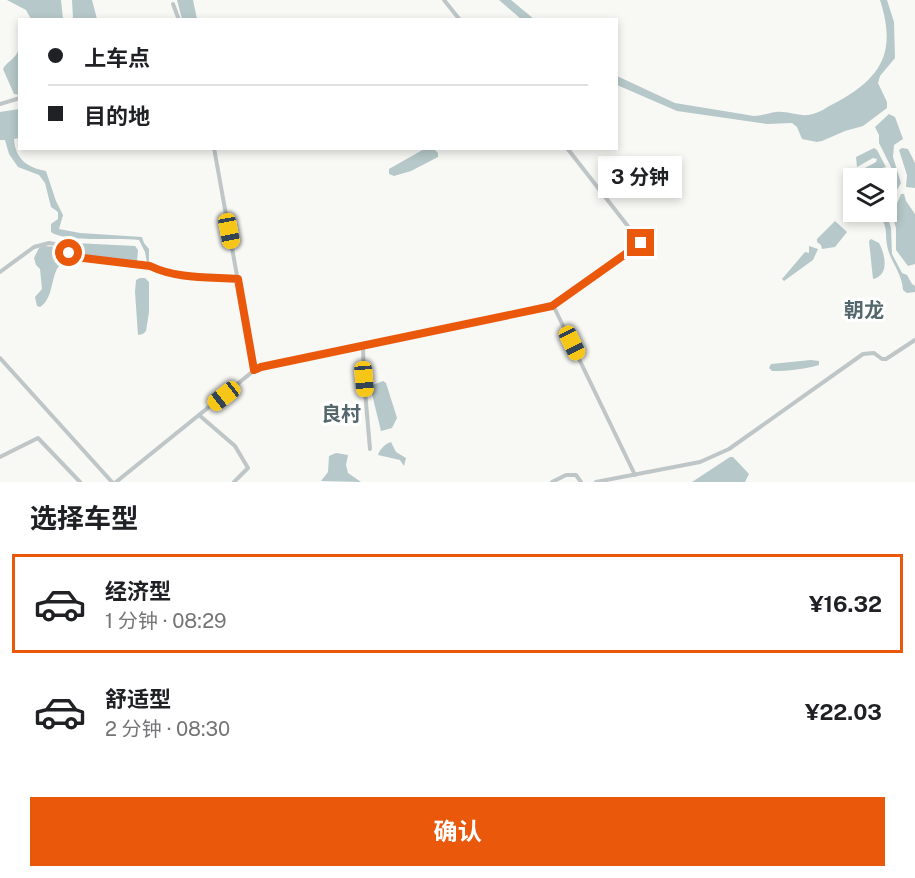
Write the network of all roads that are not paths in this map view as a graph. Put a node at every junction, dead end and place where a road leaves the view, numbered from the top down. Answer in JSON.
{"nodes":[{"id":1,"x":444,"y":0,"type":"edge"},
{"id":2,"x":173,"y":4,"type":"dead end"},
{"id":3,"x":458,"y":17,"type":"edge"},
{"id":4,"x":178,"y":18,"type":"edge"},
{"id":5,"x":18,"y":99,"type":"edge"},
{"id":6,"x":0,"y":104,"type":"edge"},
{"id":7,"x":214,"y":150,"type":"edge"},
{"id":8,"x":569,"y":150,"type":"edge"},
{"id":9,"x":0,"y":272,"type":"edge"},
{"id":10,"x":238,"y":279,"type":"junction"},
{"id":11,"x":553,"y":305,"type":"junction"},
{"id":12,"x":915,"y":340,"type":"edge"},
{"id":13,"x":363,"y":346,"type":"junction"},
{"id":14,"x":0,"y":358,"type":"edge"},
{"id":15,"x":254,"y":370,"type":"junction"},
{"id":16,"x":200,"y":415,"type":"junction"},
{"id":17,"x":370,"y":449,"type":"dead end"},
{"id":18,"x":0,"y":457,"type":"edge"},
{"id":19,"x":635,"y":475,"type":"junction"},
{"id":20,"x":80,"y":482,"type":"edge"},
{"id":21,"x":114,"y":482,"type":"edge"},
{"id":22,"x":234,"y":482,"type":"edge"},
{"id":23,"x":552,"y":482,"type":"edge"},
{"id":24,"x":580,"y":482,"type":"edge"},
{"id":25,"x":596,"y":482,"type":"edge"}],
"edges":[{"from":1,"to":3,"type":"street"},
{"from":2,"to":4,"type":"street"},
{"from":5,"to":6,"type":"street"},
{"from":7,"to":10,"type":"street"},
{"from":8,"to":11,"type":"street"},
{"from":9,"to":10,"type":"street"},
{"from":10,"to":15,"type":"street"},
{"from":11,"to":13,"type":"street"},
{"from":11,"to":19,"type":"street"},
{"from":12,"to":19,"type":"street"},
{"from":13,"to":15,"type":"street"},
{"from":13,"to":17,"type":"street"},
{"from":14,"to":21,"type":"street"},
{"from":15,"to":16,"type":"street"},
{"from":16,"to":21,"type":"street"},
{"from":16,"to":22,"type":"street"},
{"from":18,"to":20,"type":"street"},
{"from":19,"to":25,"type":"street"},
{"from":23,"to":24,"type":"street"}]}
